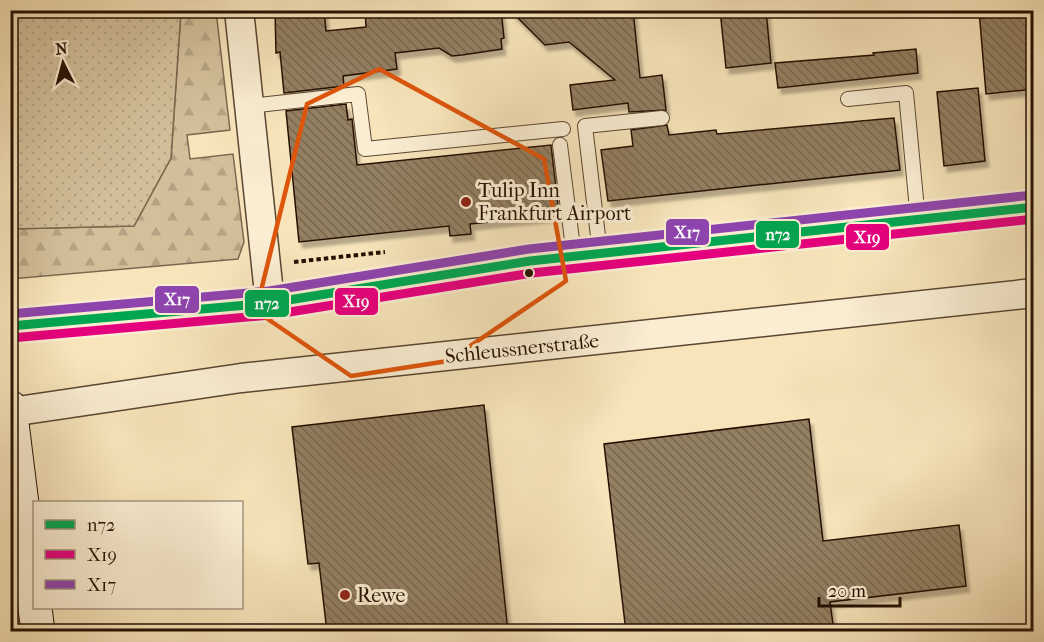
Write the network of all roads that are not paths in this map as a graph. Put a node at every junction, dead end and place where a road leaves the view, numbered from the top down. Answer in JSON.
{"nodes":[{"id":1,"x":239,"y":10,"type":"edge"},
{"id":2,"x":849,"y":99,"type":"dead end"},
{"id":3,"x":249,"y":105,"type":"junction"},
{"id":4,"x":662,"y":118,"type":"dead end"},
{"id":5,"x":563,"y":129,"type":"dead end"},
{"id":6,"x":560,"y":145,"type":"dead end"},
{"id":7,"x":1034,"y":207,"type":"edge"},
{"id":8,"x":918,"y":220,"type":"junction"},
{"id":9,"x":587,"y":255,"type":"junction"},
{"id":10,"x":1034,"y":293,"type":"edge"},
{"id":11,"x":270,"y":303,"type":"junction"},
{"id":12,"x":10,"y":326,"type":"edge"},
{"id":13,"x":10,"y":407,"type":"edge"},
{"id":14,"x":11,"y":412,"type":"edge"},
{"id":15,"x":33,"y":593,"type":"edge"},
{"id":16,"x":35,"y":609,"type":"edge"},
{"id":17,"x":38,"y":632,"type":"edge"}],
"edges":[{"from":1,"to":3,"type":"street"},
{"from":2,"to":8,"type":"lane"},
{"from":3,"to":5,"type":"lane"},
{"from":3,"to":11,"type":"street"},
{"from":4,"to":9,"type":"lane"},
{"from":6,"to":9,"type":"lane"},
{"from":7,"to":8,"type":"main road"},
{"from":8,"to":9,"type":"main road"},
{"from":9,"to":11,"type":"main road"},
{"from":10,"to":14,"type":"street","name":"Schleussnerstraße"},
{"from":11,"to":12,"type":"main road"},
{"from":13,"to":14,"type":"main road"},
{"from":14,"to":15,"type":"main road"},
{"from":16,"to":17,"type":"main road"}]}
